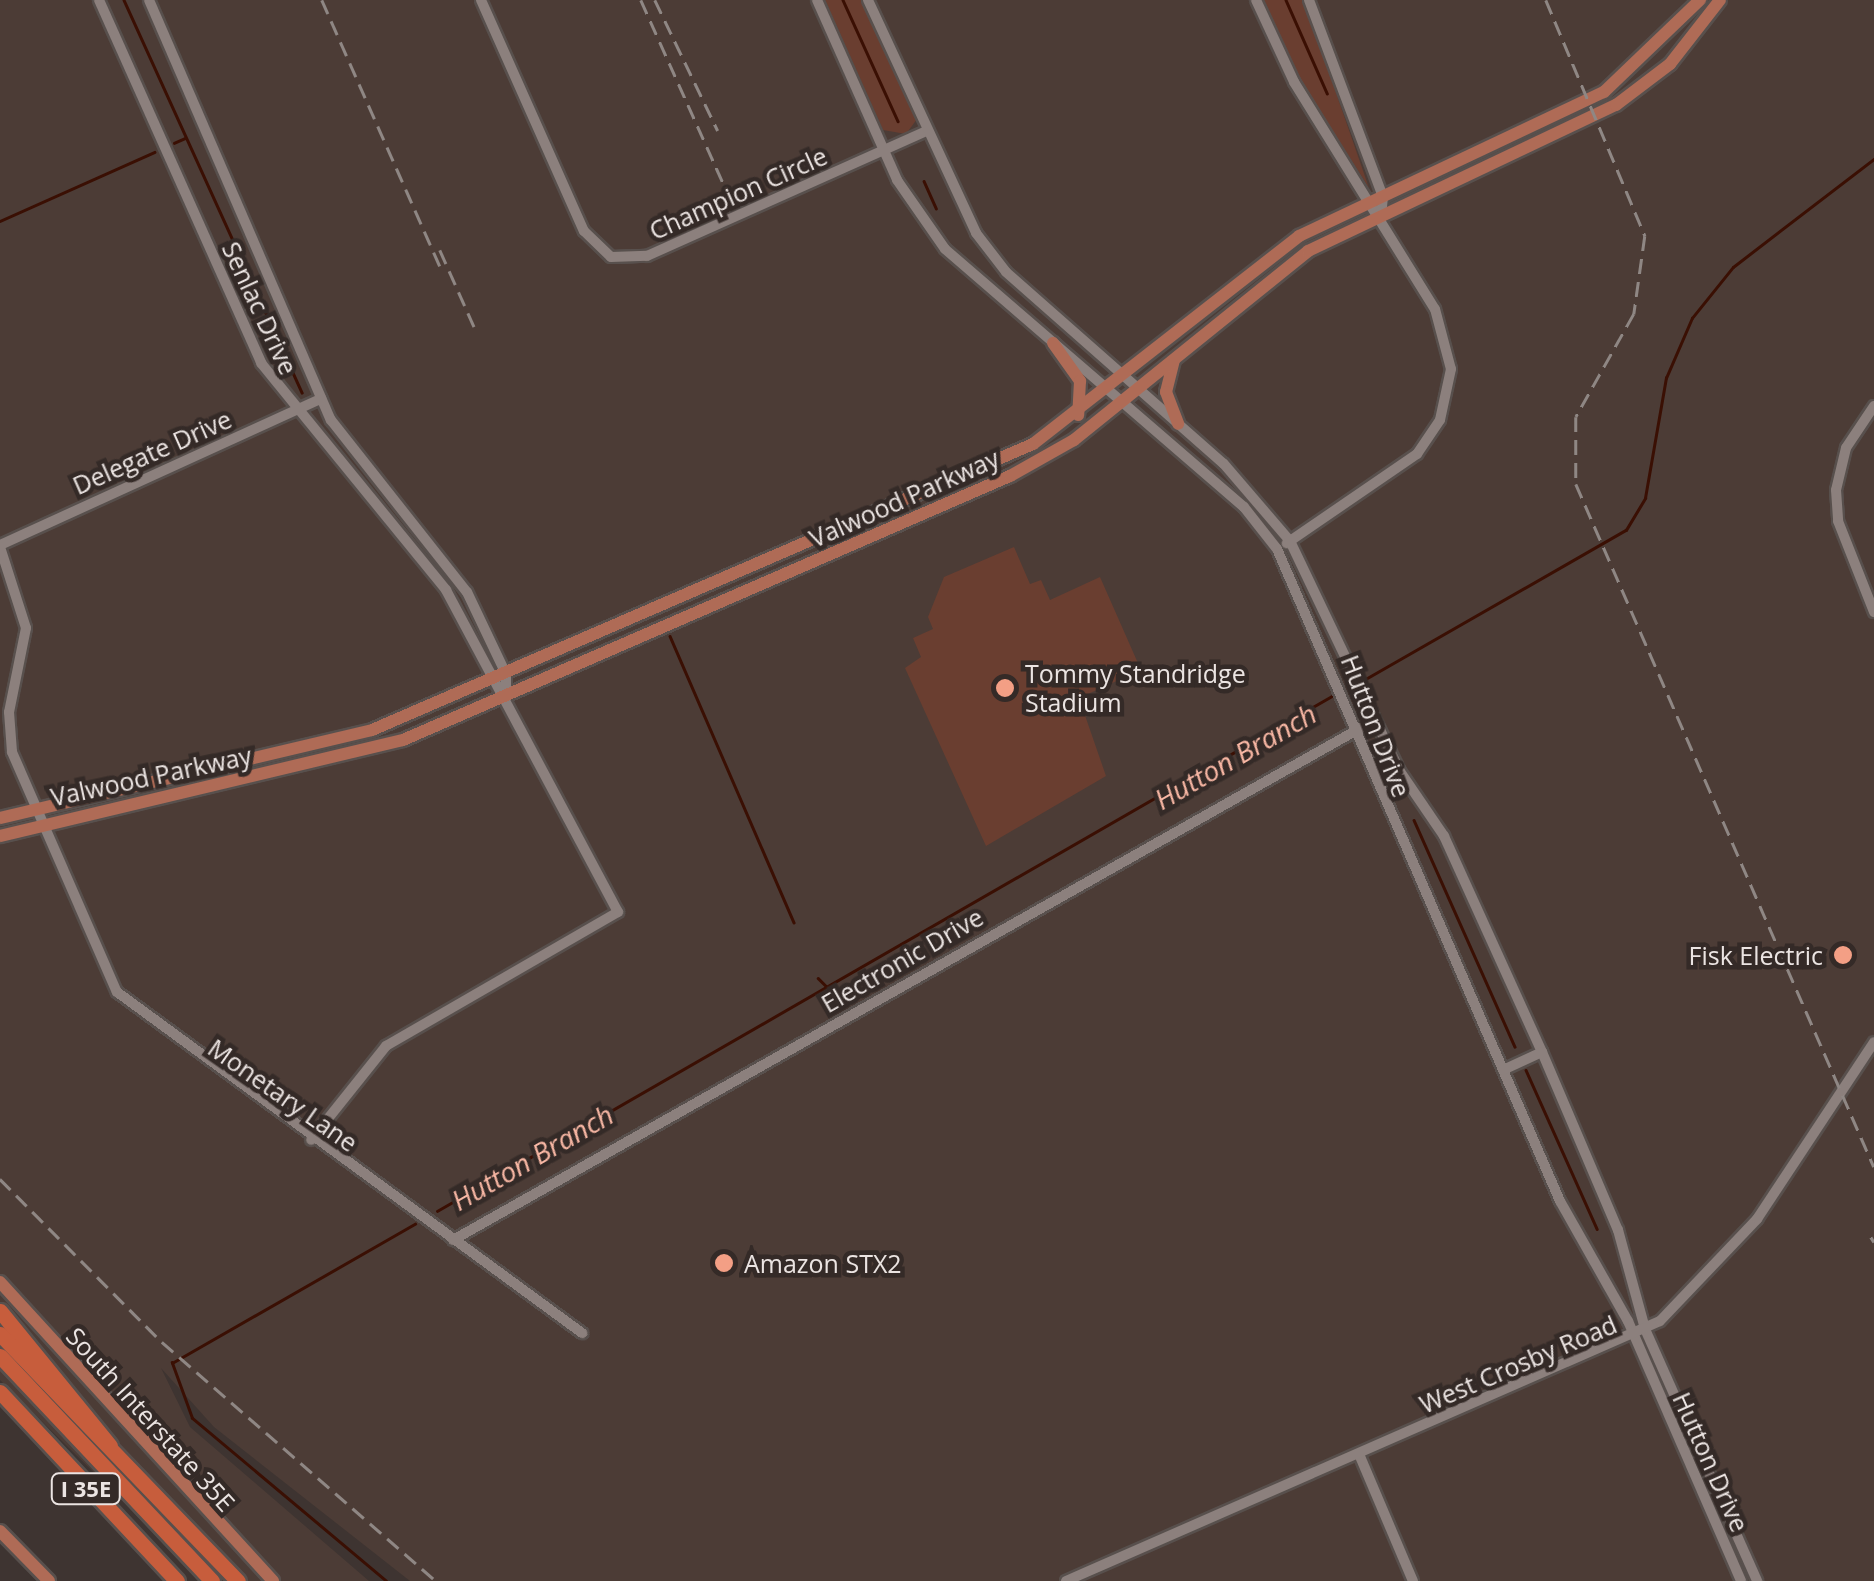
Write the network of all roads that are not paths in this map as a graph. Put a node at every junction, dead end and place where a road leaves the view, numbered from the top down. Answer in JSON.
{"nodes":[{"id":1,"x":99,"y":0,"type":"edge"},
{"id":2,"x":148,"y":0,"type":"edge"},
{"id":3,"x":481,"y":0,"type":"edge"},
{"id":4,"x":816,"y":0,"type":"edge"},
{"id":5,"x":868,"y":0,"type":"edge"},
{"id":6,"x":1256,"y":0,"type":"edge"},
{"id":7,"x":1309,"y":0,"type":"edge"},
{"id":8,"x":1700,"y":0,"type":"edge"},
{"id":9,"x":1720,"y":0,"type":"edge"},
{"id":10,"x":1684,"y":22,"type":"junction"},
{"id":11,"x":1697,"y":32,"type":"junction"},
{"id":12,"x":926,"y":131,"type":"junction"},
{"id":13,"x":883,"y":150,"type":"junction"},
{"id":14,"x":1383,"y":197,"type":"junction"},
{"id":15,"x":1368,"y":204,"type":"junction"},
{"id":16,"x":1381,"y":216,"type":"junction"},
{"id":17,"x":1053,"y":343,"type":"junction"},
{"id":18,"x":1175,"y":357,"type":"junction"},
{"id":19,"x":1132,"y":384,"type":"junction"},
{"id":20,"x":1110,"y":392,"type":"junction"},
{"id":21,"x":322,"y":399,"type":"junction"},
{"id":22,"x":1122,"y":403,"type":"junction"},
{"id":23,"x":1874,"y":406,"type":"edge"},
{"id":24,"x":292,"y":410,"type":"junction"},
{"id":25,"x":1078,"y":417,"type":"junction"},
{"id":26,"x":1178,"y":424,"type":"junction"},
{"id":27,"x":890,"y":508,"type":"junction"},
{"id":28,"x":898,"y":525,"type":"junction"},
{"id":29,"x":1290,"y":541,"type":"junction"},
{"id":30,"x":429,"y":542,"type":"junction"},
{"id":31,"x":0,"y":546,"type":"edge"},
{"id":32,"x":1277,"y":550,"type":"junction"},
{"id":33,"x":418,"y":552,"type":"junction"},
{"id":34,"x":671,"y":603,"type":"junction"},
{"id":35,"x":1874,"y":612,"type":"edge"},
{"id":36,"x":680,"y":621,"type":"junction"},
{"id":37,"x":506,"y":674,"type":"junction"},
{"id":38,"x":491,"y":681,"type":"junction"},
{"id":39,"x":506,"y":696,"type":"junction"},
{"id":40,"x":1374,"y":721,"type":"junction"},
{"id":41,"x":1361,"y":728,"type":"junction"},
{"id":42,"x":372,"y":730,"type":"junction"},
{"id":43,"x":378,"y":748,"type":"junction"},
{"id":44,"x":207,"y":767,"type":"junction"},
{"id":45,"x":211,"y":787,"type":"junction"},
{"id":46,"x":35,"y":804,"type":"junction"},
{"id":47,"x":0,"y":818,"type":"edge"},
{"id":48,"x":42,"y":822,"type":"junction"},
{"id":49,"x":0,"y":836,"type":"edge"},
{"id":50,"x":1874,"y":1042,"type":"edge"},
{"id":51,"x":1542,"y":1052,"type":"junction"},
{"id":52,"x":1503,"y":1070,"type":"junction"},
{"id":53,"x":311,"y":1140,"type":"junction"},
{"id":54,"x":452,"y":1240,"type":"junction"},
{"id":55,"x":0,"y":1282,"type":"edge"},
{"id":56,"x":0,"y":1310,"type":"edge"},
{"id":57,"x":1640,"y":1332,"type":"junction"},
{"id":58,"x":582,"y":1333,"type":"dead end"},
{"id":59,"x":0,"y":1334,"type":"edge"},
{"id":60,"x":0,"y":1356,"type":"edge"},
{"id":61,"x":0,"y":1392,"type":"edge"},
{"id":62,"x":1359,"y":1454,"type":"junction"},
{"id":63,"x":1702,"y":1456,"type":"junction"},
{"id":64,"x":1688,"y":1462,"type":"junction"},
{"id":65,"x":130,"y":1474,"type":"junction"},
{"id":66,"x":0,"y":1530,"type":"edge"},
{"id":67,"x":1750,"y":1564,"type":"junction"},
{"id":68,"x":1739,"y":1576,"type":"edge"},
{"id":69,"x":1087,"y":1577,"type":"edge"},
{"id":70,"x":49,"y":1581,"type":"edge"},
{"id":71,"x":177,"y":1581,"type":"edge"},
{"id":72,"x":212,"y":1581,"type":"edge"},
{"id":73,"x":238,"y":1581,"type":"edge"},
{"id":74,"x":273,"y":1581,"type":"edge"},
{"id":75,"x":1066,"y":1581,"type":"edge"},
{"id":76,"x":1414,"y":1581,"type":"edge"},
{"id":77,"x":1757,"y":1581,"type":"edge"}],
"edges":[{"from":1,"to":24,"type":"street","name":"Senlac Drive"},
{"from":2,"to":21,"type":"street","name":"Senlac Drive"},
{"from":3,"to":13,"type":"street","name":"Champion Circle"},
{"from":4,"to":13,"type":"street","name":"Hutton Drive"},
{"from":5,"to":12,"type":"street","name":"Hutton Drive"},
{"from":6,"to":15,"type":"street"},
{"from":7,"to":14,"type":"street"},
{"from":8,"to":10,"type":"main road","name":"Valwood Parkway"},
{"from":9,"to":11,"type":"main road","name":"Valwood Parkway"},
{"from":10,"to":11,"type":"main road"},
{"from":10,"to":14,"type":"main road","name":"Valwood Parkway"},
{"from":11,"to":16,"type":"main road","name":"Valwood Parkway"},
{"from":12,"to":13,"type":"street","name":"Champion Circle"},
{"from":12,"to":19,"type":"street","name":"Hutton Drive"},
{"from":13,"to":17,"type":"street","name":"Hutton Drive"},
{"from":14,"to":15,"type":"main road","name":"Valwood Parkway"},
{"from":14,"to":16,"type":"street"},
{"from":15,"to":16,"type":"street"},
{"from":15,"to":19,"type":"main road","name":"Valwood Parkway"},
{"from":16,"to":18,"type":"main road","name":"Valwood Parkway"},
{"from":16,"to":29,"type":"street"},
{"from":17,"to":20,"type":"street","name":"Hutton Drive"},
{"from":17,"to":25,"type":"main road"},
{"from":18,"to":19,"type":"main road","name":"Valwood Parkway"},
{"from":18,"to":26,"type":"main road"},
{"from":19,"to":20,"type":"main road","name":"Valwood Parkway"},
{"from":19,"to":22,"type":"main road","name":"Valwood Parkway"},
{"from":19,"to":26,"type":"street","name":"Hutton Drive"},
{"from":20,"to":22,"type":"street","name":"Hutton Drive"},
{"from":20,"to":25,"type":"main road","name":"Valwood Parkway"},
{"from":21,"to":24,"type":"street","name":"Delegate Drive"},
{"from":21,"to":30,"type":"street","name":"Senlac Drive"},
{"from":22,"to":28,"type":"main road","name":"Valwood Parkway"},
{"from":22,"to":32,"type":"street","name":"Hutton Drive"},
{"from":23,"to":35,"type":"street"},
{"from":24,"to":31,"type":"street","name":"Delegate Drive"},
{"from":24,"to":33,"type":"street","name":"Senlac Drive"},
{"from":25,"to":27,"type":"main road","name":"Valwood Parkway"},
{"from":26,"to":29,"type":"street","name":"Hutton Drive"},
{"from":27,"to":28,"type":"main road"},
{"from":27,"to":34,"type":"main road","name":"Valwood Parkway"},
{"from":28,"to":36,"type":"main road","name":"Valwood Parkway"},
{"from":29,"to":32,"type":"street"},
{"from":29,"to":40,"type":"street","name":"Hutton Drive"},
{"from":30,"to":33,"type":"street"},
{"from":30,"to":37,"type":"street","name":"Senlac Drive"},
{"from":31,"to":46,"type":"street","name":"Monetary Lane"},
{"from":32,"to":41,"type":"street","name":"Hutton Drive"},
{"from":33,"to":38,"type":"street","name":"Senlac Drive"},
{"from":34,"to":36,"type":"main road"},
{"from":34,"to":37,"type":"main road","name":"Valwood Parkway"},
{"from":36,"to":39,"type":"main road","name":"Valwood Parkway"},
{"from":37,"to":38,"type":"main road","name":"Valwood Parkway"},
{"from":37,"to":39,"type":"street","name":"Senlac Drive"},
{"from":38,"to":39,"type":"street","name":"Senlac Drive"},
{"from":38,"to":42,"type":"main road","name":"Valwood Parkway"},
{"from":39,"to":43,"type":"main road","name":"Valwood Parkway"},
{"from":39,"to":53,"type":"street","name":"Senlac Drive"},
{"from":40,"to":41,"type":"street","name":"Electronic Drive"},
{"from":40,"to":51,"type":"street","name":"Hutton Drive"},
{"from":41,"to":52,"type":"street","name":"Hutton Drive"},
{"from":41,"to":54,"type":"street","name":"Electronic Drive"},
{"from":42,"to":43,"type":"main road"},
{"from":42,"to":44,"type":"main road","name":"Valwood Parkway"},
{"from":43,"to":45,"type":"main road","name":"Valwood Parkway"},
{"from":44,"to":45,"type":"main road"},
{"from":44,"to":46,"type":"main road","name":"Valwood Parkway"},
{"from":45,"to":48,"type":"main road","name":"Valwood Parkway"},
{"from":46,"to":47,"type":"main road","name":"Valwood Parkway"},
{"from":46,"to":48,"type":"street","name":"Monetary Lane"},
{"from":48,"to":49,"type":"main road","name":"Valwood Parkway"},
{"from":48,"to":53,"type":"street","name":"Monetary Lane"},
{"from":50,"to":57,"type":"street","name":"West Crosby Road"},
{"from":51,"to":52,"type":"street"},
{"from":51,"to":57,"type":"street","name":"Hutton Drive"},
{"from":52,"to":57,"type":"street","name":"Hutton Drive"},
{"from":53,"to":54,"type":"street","name":"Monetary Lane"},
{"from":54,"to":58,"type":"street","name":"Monetary Lane"},
{"from":55,"to":74,"type":"main road","name":"South Interstate 35E"},
{"from":56,"to":65,"type":"highway"},
{"from":57,"to":62,"type":"street","name":"West Crosby Road"},
{"from":57,"to":63,"type":"street","name":"Hutton Drive"},
{"from":57,"to":64,"type":"street","name":"Hutton Drive"},
{"from":59,"to":65,"type":"highway","number":"I 35E"},
{"from":60,"to":72,"type":"highway"},
{"from":61,"to":71,"type":"highway","number":"I 35E"},
{"from":62,"to":69,"type":"street","name":"West Crosby Road"},
{"from":62,"to":76,"type":"street"},
{"from":63,"to":64,"type":"street"},
{"from":63,"to":67,"type":"street","name":"Hutton Drive"},
{"from":64,"to":68,"type":"street","name":"Hutton Drive"},
{"from":65,"to":73,"type":"highway","number":"I 35E"},
{"from":66,"to":70,"type":"main road"},
{"from":67,"to":68,"type":"street"},
{"from":67,"to":77,"type":"street","name":"Hutton Drive"},
{"from":69,"to":75,"type":"street","name":"West Crosby Road"}]}
